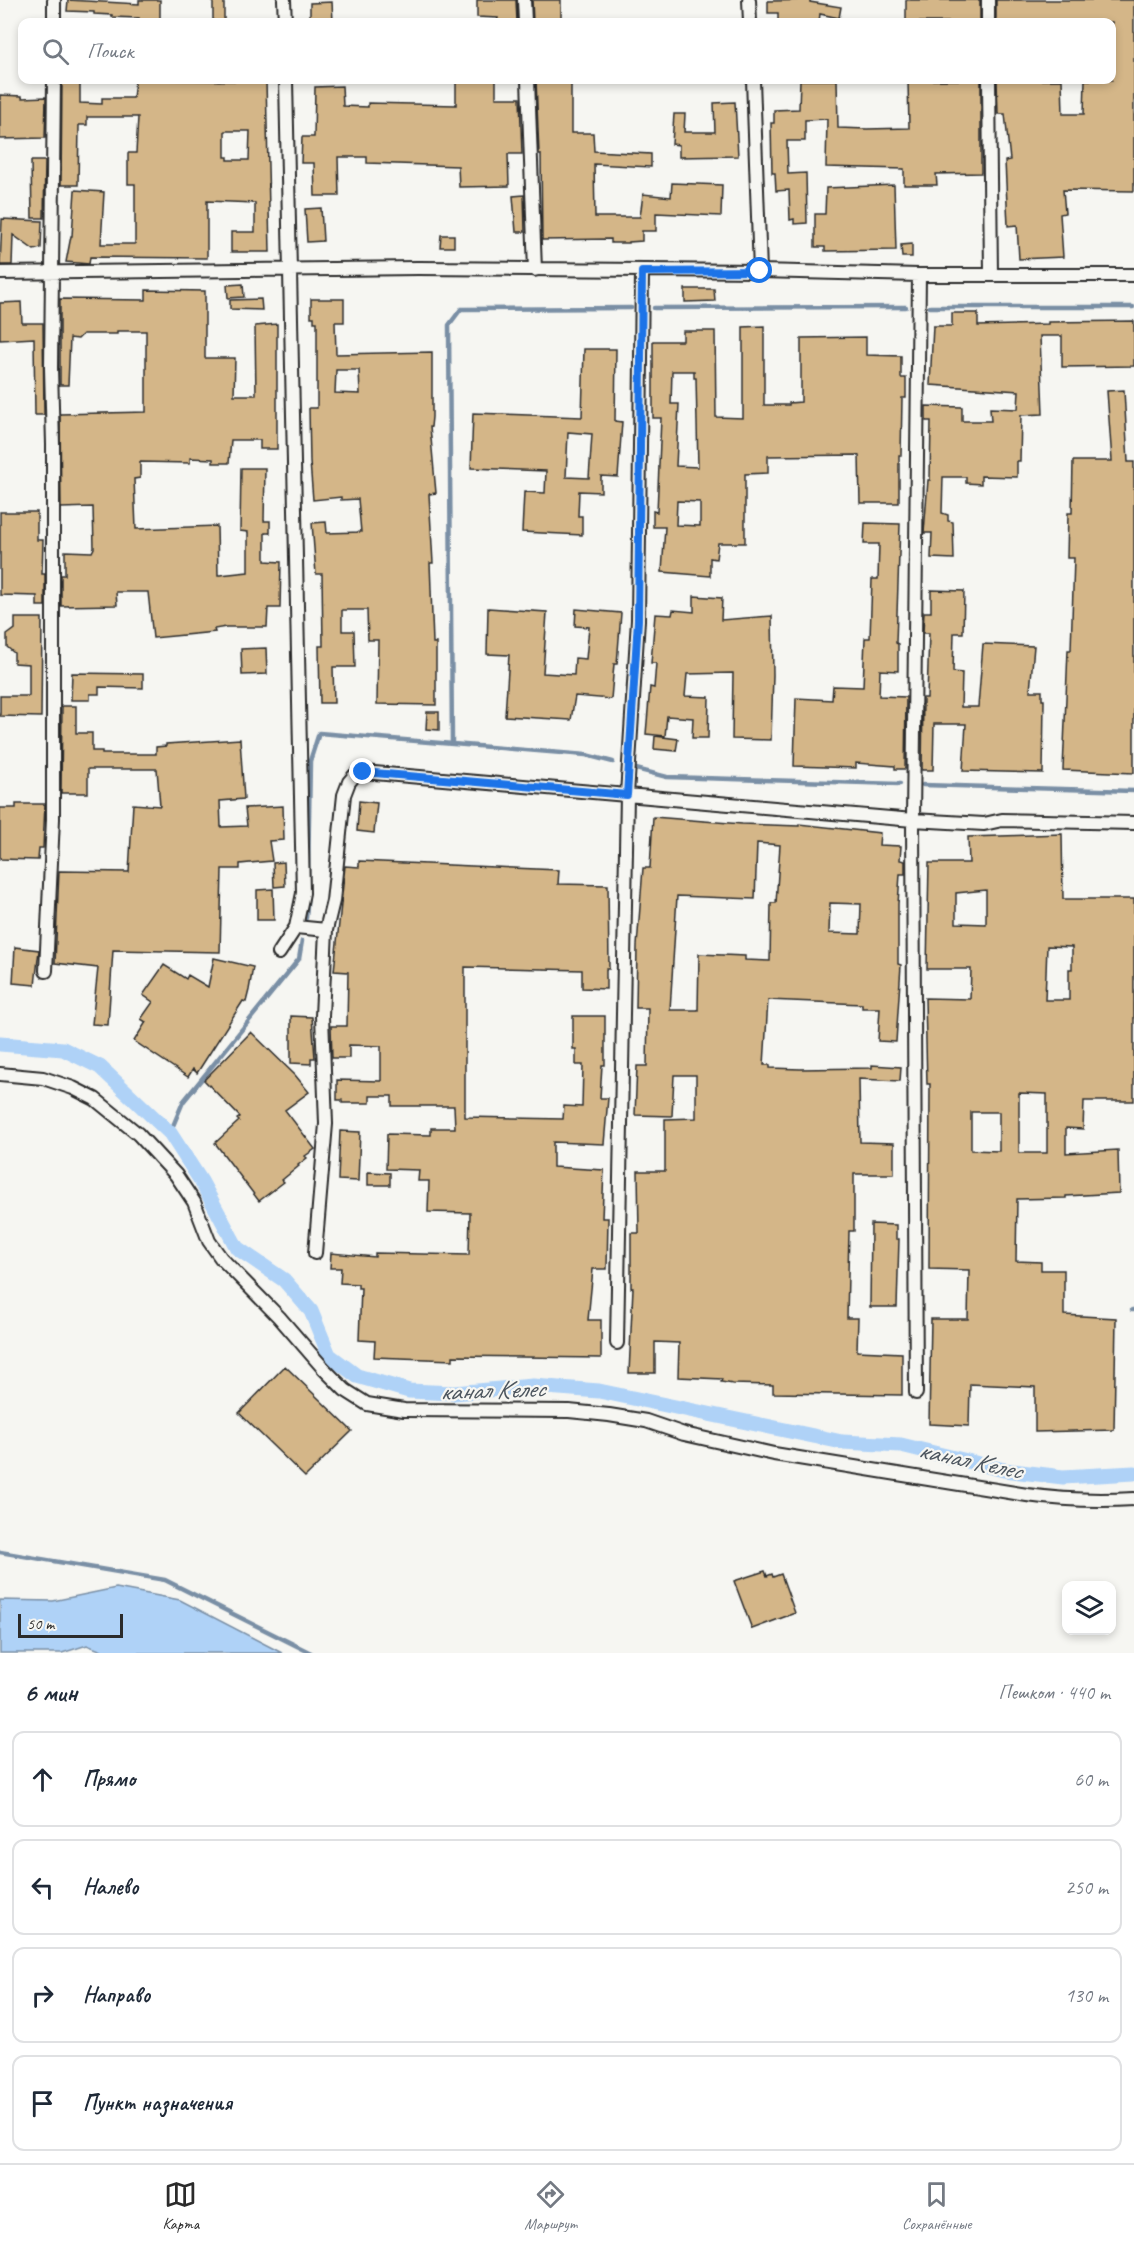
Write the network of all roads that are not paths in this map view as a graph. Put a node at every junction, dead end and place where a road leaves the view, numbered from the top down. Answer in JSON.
{"nodes":[{"id":1,"x":54,"y":0,"type":"edge"},
{"id":2,"x":284,"y":0,"type":"edge"},
{"id":3,"x":524,"y":0,"type":"edge"},
{"id":4,"x":749,"y":0,"type":"edge"},
{"id":5,"x":988,"y":0,"type":"edge"},
{"id":6,"x":54,"y":18,"type":"edge"},
{"id":7,"x":285,"y":18,"type":"edge"},
{"id":8,"x":525,"y":18,"type":"edge"},
{"id":9,"x":750,"y":18,"type":"edge"},
{"id":10,"x":988,"y":18,"type":"edge"},
{"id":11,"x":54,"y":84,"type":"edge"},
{"id":12,"x":286,"y":84,"type":"edge"},
{"id":13,"x":528,"y":84,"type":"edge"},
{"id":14,"x":753,"y":84,"type":"edge"},
{"id":15,"x":989,"y":84,"type":"edge"},
{"id":16,"x":290,"y":269,"type":"junction"},
{"id":17,"x":535,"y":270,"type":"junction"},
{"id":18,"x":760,"y":271,"type":"junction"},
{"id":19,"x":52,"y":272,"type":"junction"},
{"id":20,"x":642,"y":272,"type":"junction"},
{"id":21,"x":0,"y":273,"type":"edge"},
{"id":22,"x":919,"y":275,"type":"junction"},
{"id":23,"x":991,"y":275,"type":"junction"},
{"id":24,"x":1134,"y":275,"type":"edge"},
{"id":25,"x":627,"y":795,"type":"junction"},
{"id":26,"x":913,"y":820,"type":"junction"},
{"id":27,"x":1134,"y":823,"type":"edge"},
{"id":28,"x":296,"y":927,"type":"junction"},
{"id":29,"x":327,"y":930,"type":"junction"},
{"id":30,"x":279,"y":953,"type":"dead end"},
{"id":31,"x":46,"y":971,"type":"dead end"},
{"id":32,"x":0,"y":1074,"type":"edge"},
{"id":33,"x":315,"y":1253,"type":"dead end"},
{"id":34,"x":617,"y":1343,"type":"dead end"},
{"id":35,"x":916,"y":1393,"type":"dead end"},
{"id":36,"x":1134,"y":1499,"type":"edge"}],
"edges":[{"from":1,"to":6,"type":"street"},
{"from":2,"to":7,"type":"street"},
{"from":3,"to":8,"type":"street"},
{"from":4,"to":9,"type":"street"},
{"from":5,"to":10,"type":"street"},
{"from":11,"to":19,"type":"street"},
{"from":12,"to":16,"type":"street"},
{"from":13,"to":17,"type":"street"},
{"from":14,"to":18,"type":"street"},
{"from":15,"to":23,"type":"street"},
{"from":16,"to":17,"type":"street"},
{"from":16,"to":19,"type":"street"},
{"from":16,"to":28,"type":"street"},
{"from":17,"to":20,"type":"street"},
{"from":18,"to":20,"type":"street"},
{"from":18,"to":22,"type":"street"},
{"from":19,"to":21,"type":"street"},
{"from":19,"to":31,"type":"street"},
{"from":20,"to":25,"type":"street"},
{"from":22,"to":23,"type":"street"},
{"from":22,"to":26,"type":"street"},
{"from":23,"to":24,"type":"street"},
{"from":25,"to":26,"type":"street"},
{"from":25,"to":29,"type":"street"},
{"from":25,"to":34,"type":"street"},
{"from":26,"to":27,"type":"street"},
{"from":26,"to":35,"type":"street"},
{"from":28,"to":29,"type":"street"},
{"from":28,"to":30,"type":"street"},
{"from":29,"to":33,"type":"street"},
{"from":32,"to":36,"type":"street"}]}
